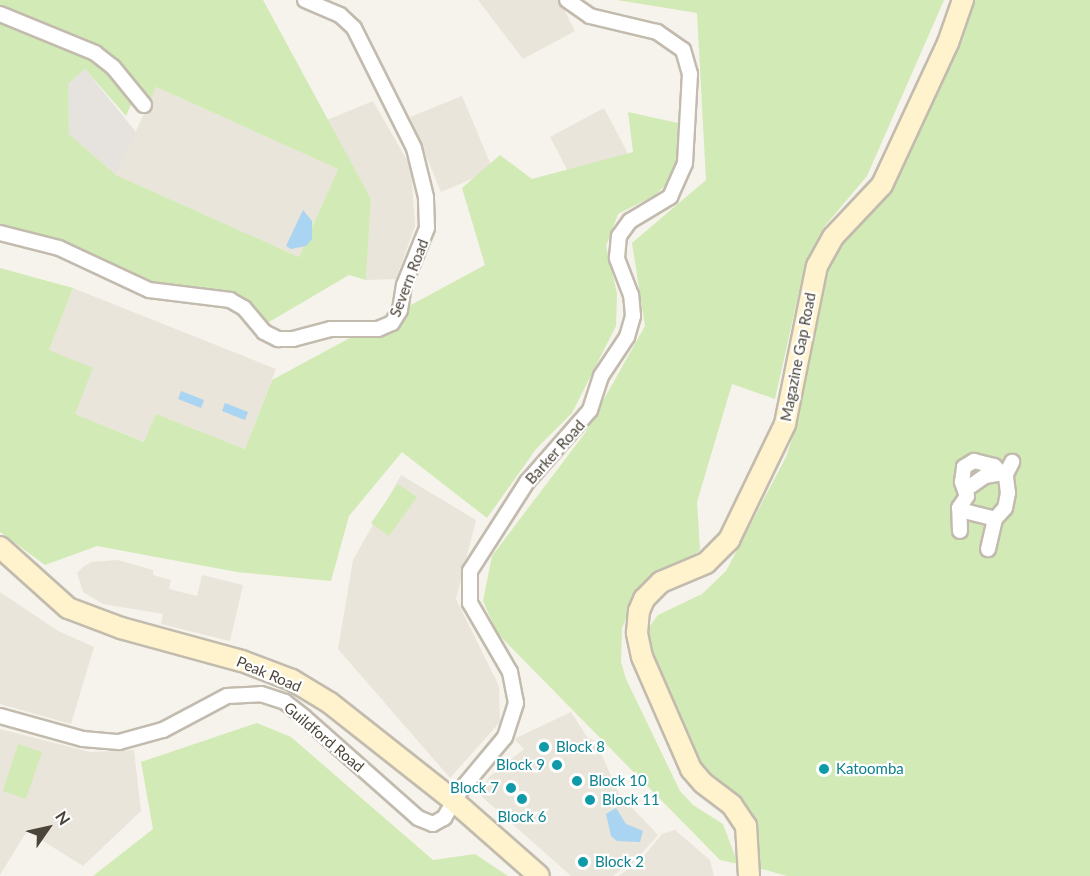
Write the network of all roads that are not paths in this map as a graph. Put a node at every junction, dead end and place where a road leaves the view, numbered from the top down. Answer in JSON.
{"nodes":[{"id":1,"x":305,"y":0,"type":"edge"},
{"id":2,"x":567,"y":0,"type":"edge"},
{"id":3,"x":963,"y":0,"type":"edge"},
{"id":4,"x":0,"y":14,"type":"edge"},
{"id":5,"x":144,"y":105,"type":"dead end"},
{"id":6,"x":0,"y":233,"type":"edge"},
{"id":7,"x":1006,"y":470,"type":"junction"},
{"id":8,"x":965,"y":490,"type":"junction"},
{"id":9,"x":960,"y":510,"type":"junction"},
{"id":10,"x":995,"y":519,"type":"junction"},
{"id":11,"x":960,"y":531,"type":"dead end"},
{"id":12,"x":0,"y":548,"type":"edge"},
{"id":13,"x":988,"y":549,"type":"dead end"},
{"id":14,"x":0,"y":716,"type":"edge"},
{"id":15,"x":454,"y":801,"type":"junction"},
{"id":16,"x":539,"y":876,"type":"edge"},
{"id":17,"x":748,"y":876,"type":"edge"}],
"edges":[{"from":1,"to":6,"type":"street","name":"Severn Road"},
{"from":2,"to":15,"type":"street","name":"Barker Road"},
{"from":3,"to":17,"type":"main road","name":"Magazine Gap Road"},
{"from":4,"to":5,"type":"street"},
{"from":7,"to":8,"type":"street"},
{"from":7,"to":8,"type":"street"},
{"from":7,"to":10,"type":"street"},
{"from":8,"to":9,"type":"street"},
{"from":9,"to":10,"type":"street"},
{"from":9,"to":11,"type":"street"},
{"from":10,"to":13,"type":"street"},
{"from":12,"to":15,"type":"main road","name":"Peak Road"},
{"from":14,"to":15,"type":"street","name":"Guildford Road"},
{"from":15,"to":16,"type":"main road","name":"Peak Road"}]}
